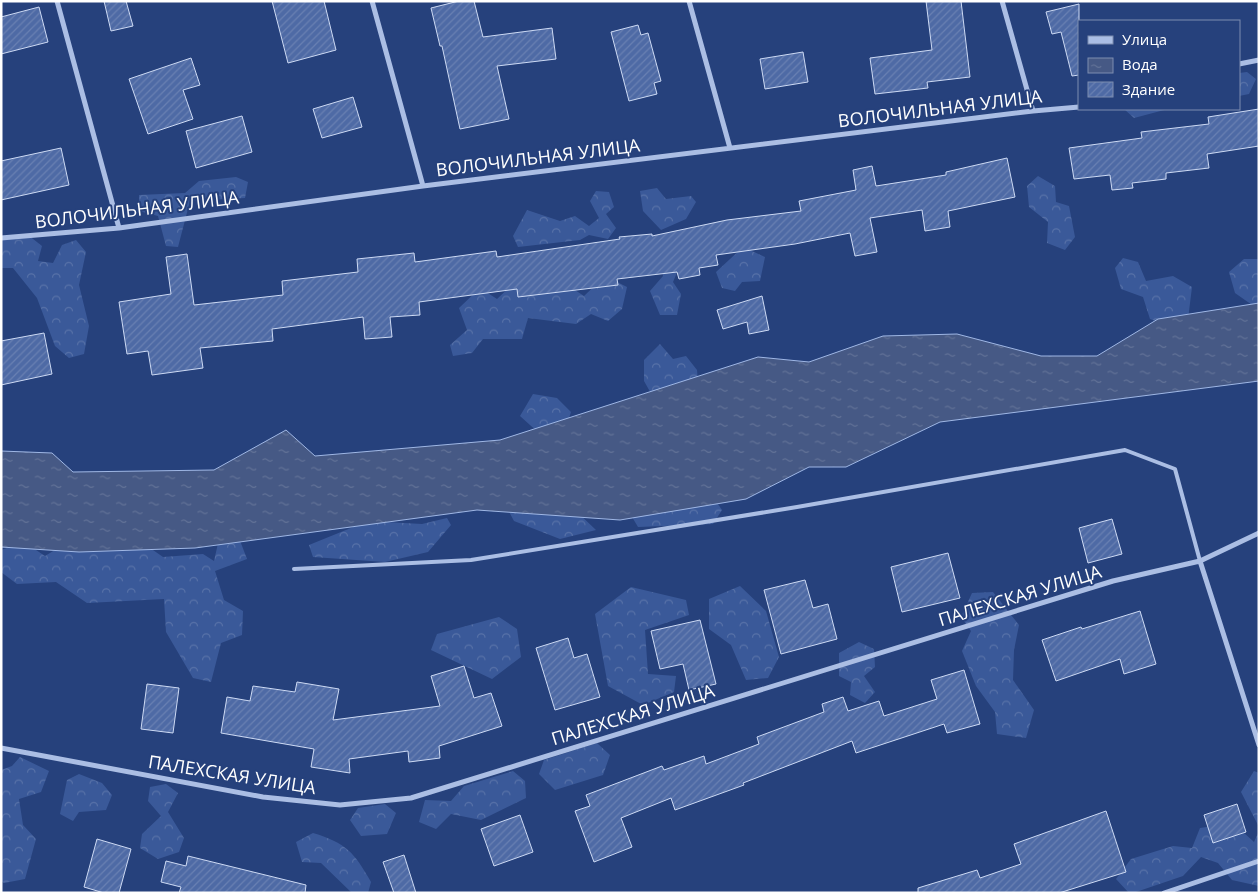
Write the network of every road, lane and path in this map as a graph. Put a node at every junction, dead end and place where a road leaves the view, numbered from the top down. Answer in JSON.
{"nodes":[{"id":1,"x":57,"y":1,"type":"edge"},
{"id":2,"x":372,"y":1,"type":"edge"},
{"id":3,"x":689,"y":1,"type":"edge"},
{"id":4,"x":1002,"y":1,"type":"edge"},
{"id":5,"x":1259,"y":60,"type":"edge"},
{"id":6,"x":1240,"y":64,"type":"edge"},
{"id":7,"x":1078,"y":107,"type":"edge"},
{"id":8,"x":1033,"y":111,"type":"junction"},
{"id":9,"x":730,"y":148,"type":"junction"},
{"id":10,"x":423,"y":186,"type":"junction"},
{"id":11,"x":119,"y":228,"type":"junction"},
{"id":12,"x":1,"y":238,"type":"edge"},
{"id":13,"x":1259,"y":533,"type":"edge"},
{"id":14,"x":1200,"y":561,"type":"junction"},
{"id":15,"x":294,"y":569,"type":"dead end"},
{"id":16,"x":1259,"y":745,"type":"edge"},
{"id":17,"x":1,"y":748,"type":"edge"},
{"id":18,"x":1259,"y":861,"type":"edge"},
{"id":19,"x":1164,"y":893,"type":"edge"}],
"edges":[{"from":1,"to":11,"type":"street"},
{"from":2,"to":10,"type":"street"},
{"from":3,"to":9,"type":"street"},
{"from":4,"to":8,"type":"street"},
{"from":5,"to":6,"type":"street"},
{"from":7,"to":8,"type":"street","name":"ВОЛОЧИЛЬНАЯ УЛИЦА"},
{"from":8,"to":9,"type":"street","name":"ВОЛОЧИЛЬНАЯ УЛИЦА"},
{"from":9,"to":10,"type":"street","name":"ВОЛОЧИЛЬНАЯ УЛИЦА"},
{"from":10,"to":11,"type":"street","name":"ВОЛОЧИЛЬНАЯ УЛИЦА"},
{"from":11,"to":12,"type":"street","name":"ВОЛОЧИЛЬНАЯ УЛИЦА"},
{"from":13,"to":14,"type":"street","name":"ПАЛЕХСКАЯ УЛИЦА"},
{"from":14,"to":15,"type":"lane"},
{"from":14,"to":16,"type":"street"},
{"from":14,"to":17,"type":"street","name":"ПАЛЕХСКАЯ УЛИЦА"},
{"from":18,"to":19,"type":"street"}]}
